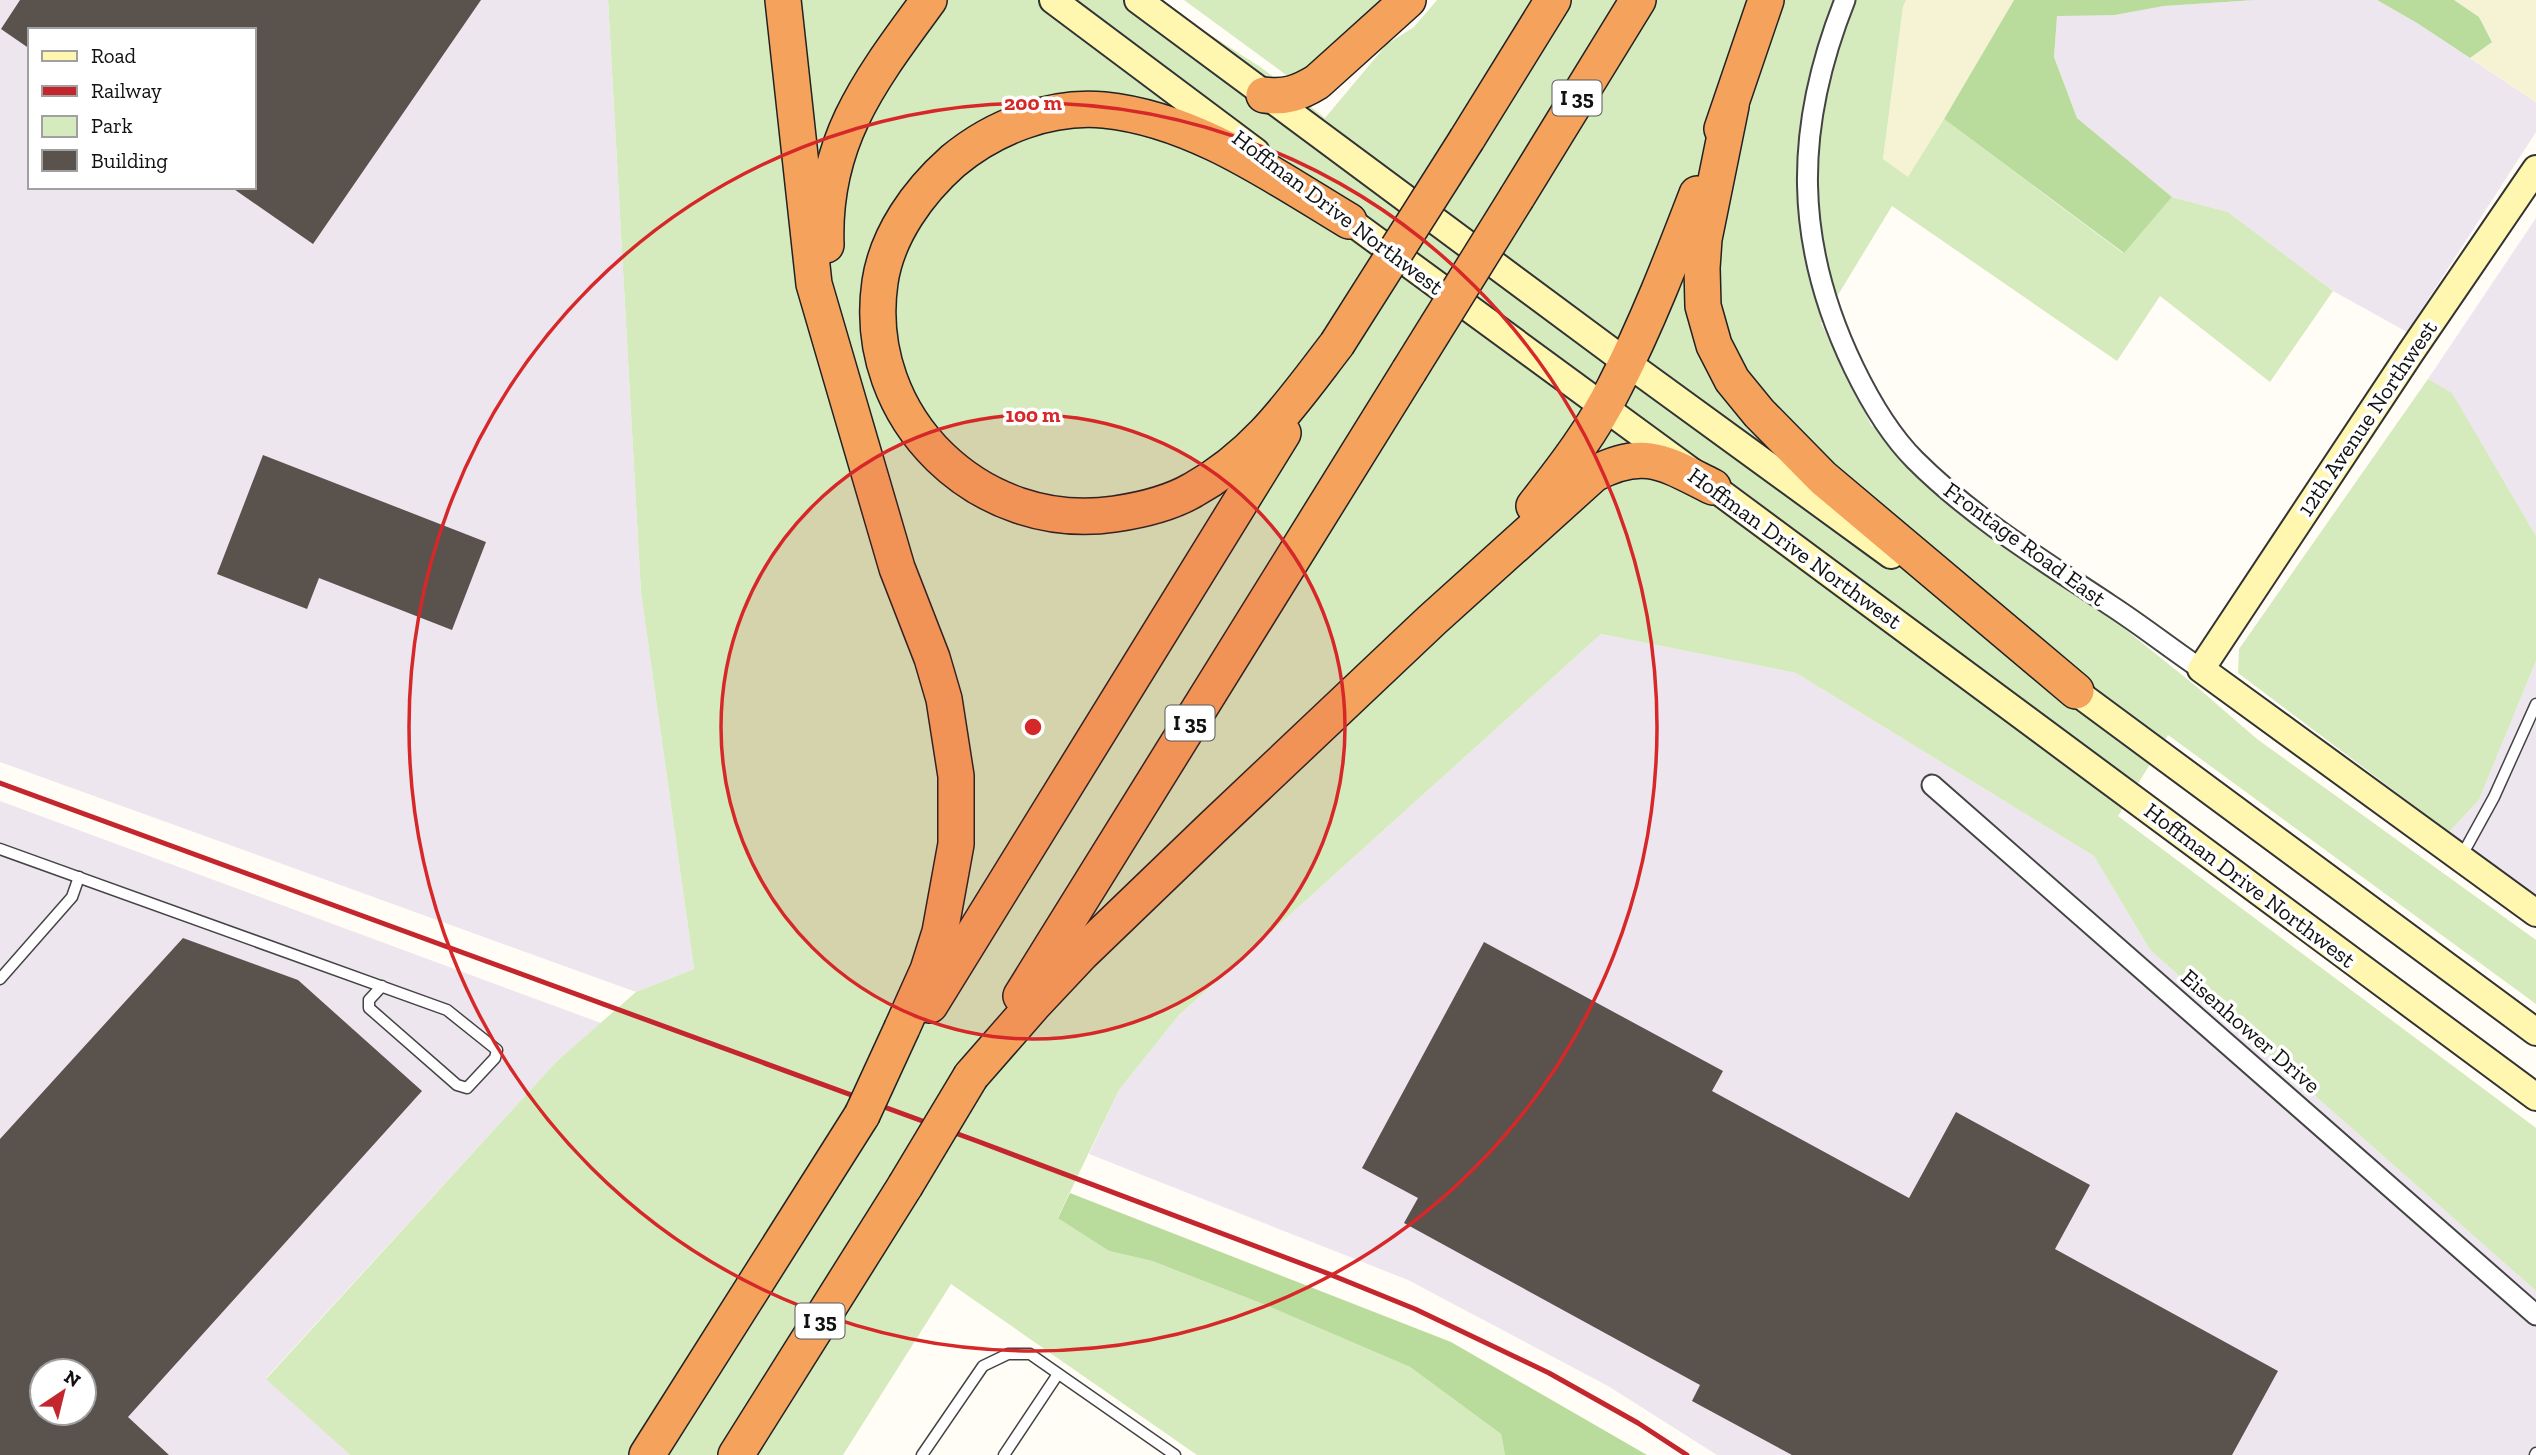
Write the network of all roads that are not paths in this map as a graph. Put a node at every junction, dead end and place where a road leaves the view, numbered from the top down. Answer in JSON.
{"nodes":[{"id":1,"x":783,"y":0,"type":"edge"},
{"id":2,"x":929,"y":0,"type":"edge"},
{"id":3,"x":1053,"y":0,"type":"edge"},
{"id":4,"x":1138,"y":0,"type":"edge"},
{"id":5,"x":1408,"y":0,"type":"edge"},
{"id":6,"x":1553,"y":0,"type":"edge"},
{"id":7,"x":1638,"y":0,"type":"edge"},
{"id":8,"x":1766,"y":0,"type":"edge"},
{"id":9,"x":1845,"y":0,"type":"edge"},
{"id":10,"x":1264,"y":95,"type":"junction"},
{"id":11,"x":1731,"y":106,"type":"junction"},
{"id":12,"x":2536,"y":169,"type":"edge"},
{"id":13,"x":1349,"y":220,"type":"junction"},
{"id":14,"x":1338,"y":344,"type":"junction"},
{"id":15,"x":1626,"y":362,"type":"junction"},
{"id":16,"x":843,"y":384,"type":"junction"},
{"id":17,"x":1603,"y":408,"type":"junction"},
{"id":18,"x":1713,"y":487,"type":"junction"},
{"id":19,"x":1432,"y":621,"type":"junction"},
{"id":20,"x":2201,"y":669,"type":"junction"},
{"id":21,"x":2076,"y":691,"type":"junction"},
{"id":22,"x":2536,"y":704,"type":"edge"},
{"id":23,"x":1933,"y":785,"type":"dead end"},
{"id":24,"x":0,"y":849,"type":"edge"},
{"id":25,"x":2460,"y":858,"type":"junction"},
{"id":26,"x":79,"y":877,"type":"junction"},
{"id":27,"x":2536,"y":913,"type":"edge"},
{"id":28,"x":0,"y":979,"type":"edge"},
{"id":29,"x":382,"y":986,"type":"junction"},
{"id":30,"x":2536,"y":1032,"type":"edge"},
{"id":31,"x":906,"y":1033,"type":"junction"},
{"id":32,"x":971,"y":1076,"type":"junction"},
{"id":33,"x":2530,"y":1091,"type":"edge"},
{"id":34,"x":2536,"y":1315,"type":"edge"},
{"id":35,"x":1058,"y":1374,"type":"junction"},
{"id":36,"x":647,"y":1455,"type":"edge"},
{"id":37,"x":736,"y":1455,"type":"edge"},
{"id":38,"x":922,"y":1455,"type":"edge"},
{"id":39,"x":1004,"y":1455,"type":"edge"},
{"id":40,"x":1175,"y":1455,"type":"edge"}],
"edges":[{"from":1,"to":16,"type":"highway"},
{"from":2,"to":16,"type":"highway"},
{"from":3,"to":13,"type":"main road","name":"Hoffman Drive Northwest"},
{"from":4,"to":10,"type":"main road"},
{"from":5,"to":10,"type":"highway"},
{"from":6,"to":14,"type":"highway","bridge":true},
{"from":7,"to":32,"type":"highway","number":"I 35","bridge":true},
{"from":8,"to":11,"type":"highway"},
{"from":9,"to":20,"type":"street","name":"Frontage Road East"},
{"from":10,"to":15,"type":"main road"},
{"from":11,"to":15,"type":"highway"},
{"from":11,"to":21,"type":"highway"},
{"from":12,"to":20,"type":"main road","name":"12th Avenue Northwest"},
{"from":13,"to":14,"type":"highway"},
{"from":13,"to":17,"type":"main road","name":"Hoffman Drive Northwest"},
{"from":14,"to":31,"type":"highway"},
{"from":15,"to":17,"type":"highway"},
{"from":15,"to":21,"type":"main road"},
{"from":16,"to":31,"type":"highway"},
{"from":17,"to":18,"type":"main road","name":"Hoffman Drive Northwest"},
{"from":17,"to":19,"type":"highway"},
{"from":18,"to":19,"type":"highway"},
{"from":18,"to":33,"type":"main road","name":"Hoffman Drive Northwest"},
{"from":19,"to":32,"type":"highway"},
{"from":20,"to":25,"type":"main road","name":"Frontage Road East"},
{"from":21,"to":30,"type":"main road"},
{"from":22,"to":25,"type":"lane"},
{"from":23,"to":34,"type":"street","name":"Eisenhower Drive"},
{"from":24,"to":26,"type":"lane"},
{"from":25,"to":27,"type":"main road","name":"Frontage Road East"},
{"from":26,"to":28,"type":"lane"},
{"from":26,"to":29,"type":"lane"},
{"from":29,"to":29,"type":"lane"},
{"from":31,"to":36,"type":"highway","bridge":true},
{"from":32,"to":37,"type":"highway","number":"I 35","bridge":true},
{"from":35,"to":38,"type":"lane"},
{"from":35,"to":39,"type":"lane"},
{"from":35,"to":40,"type":"lane"}]}
